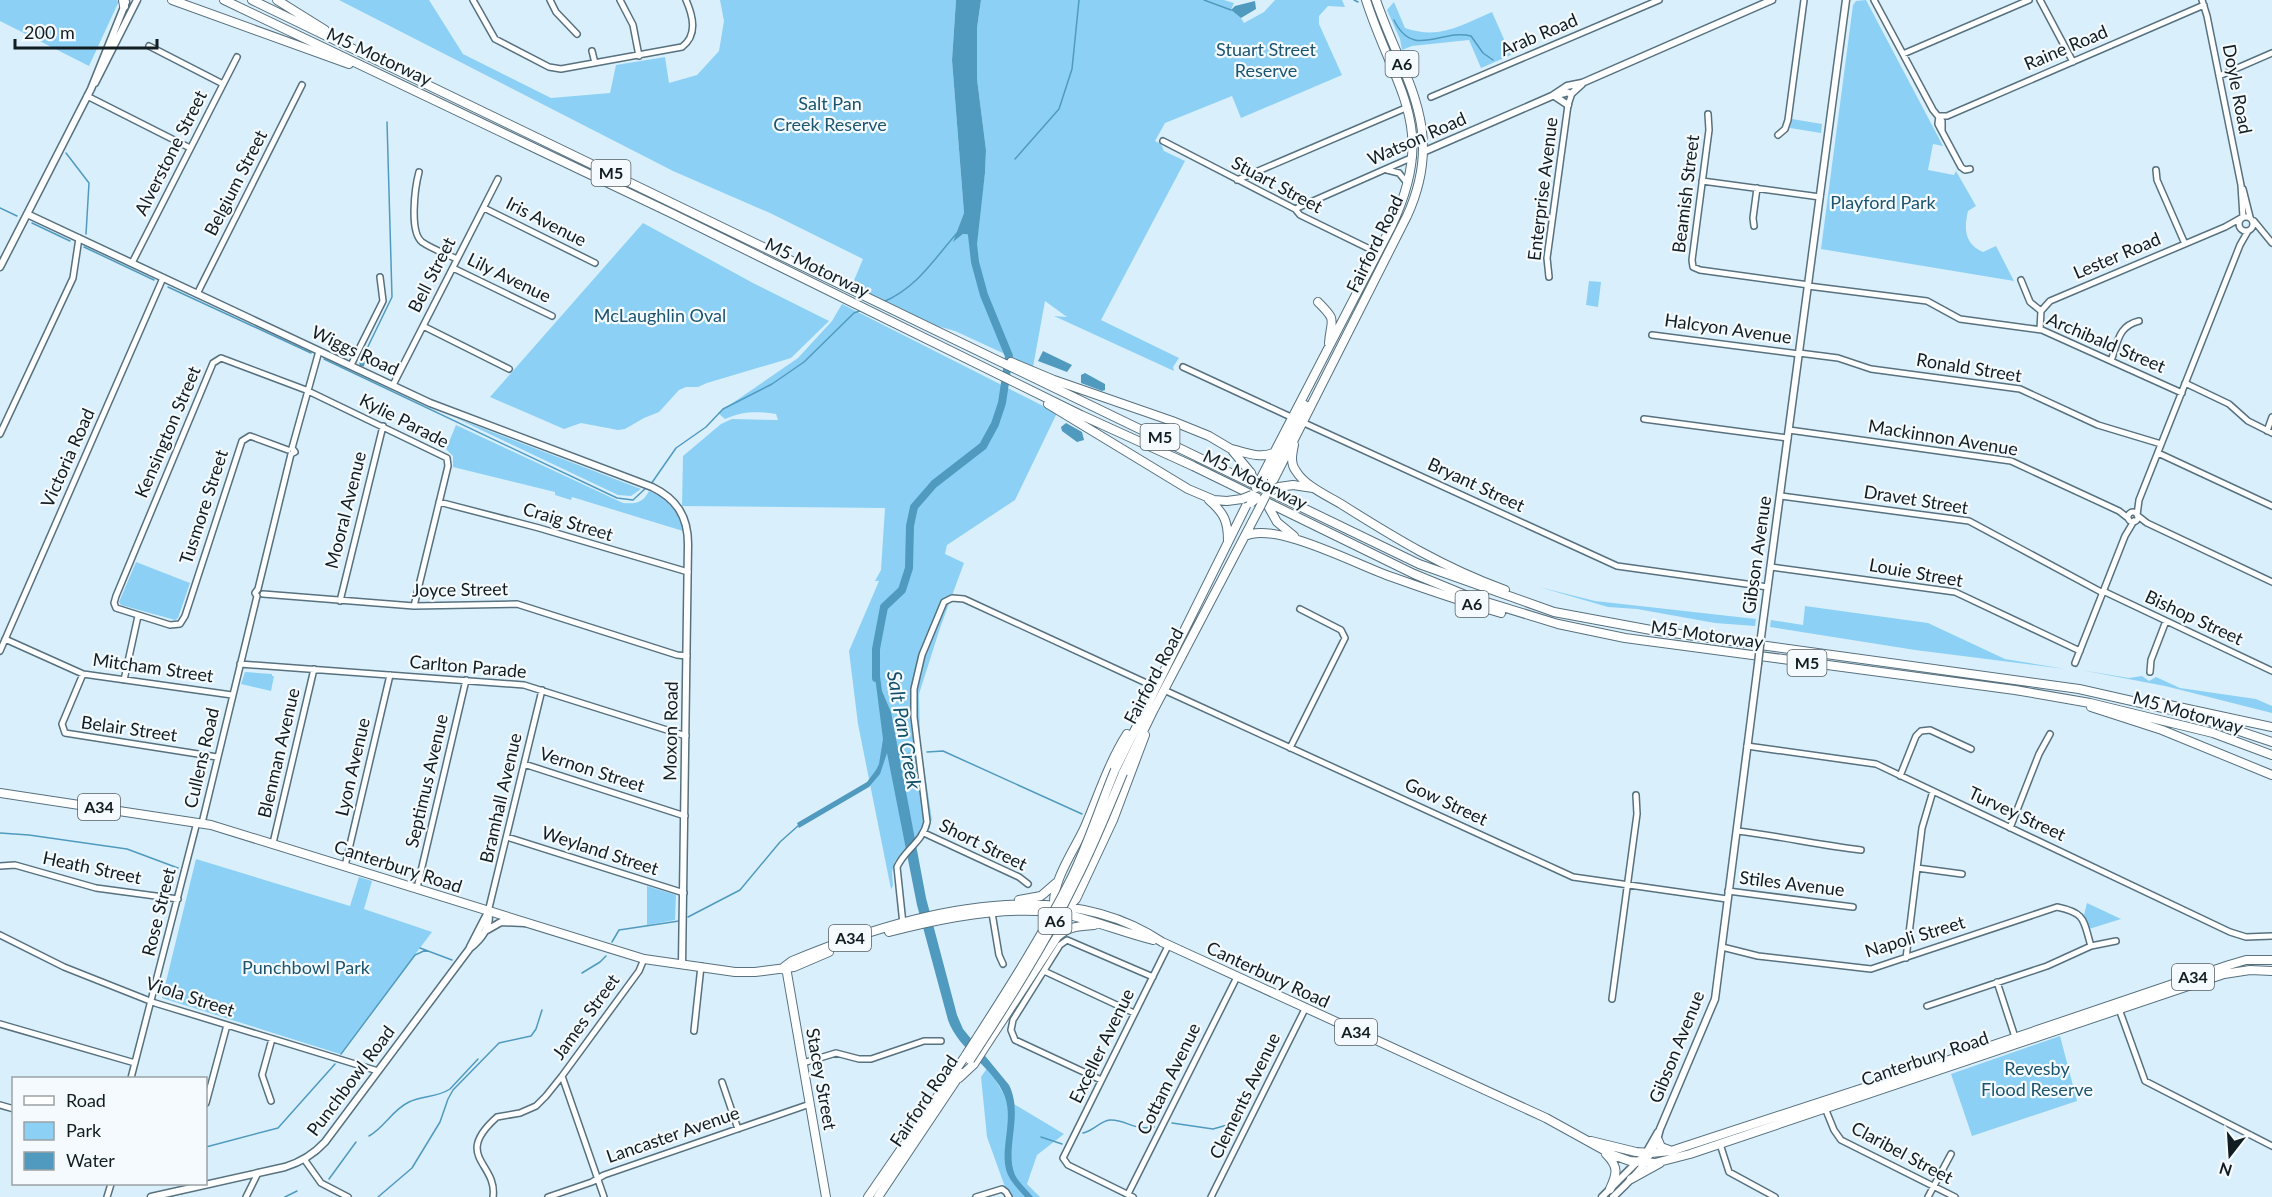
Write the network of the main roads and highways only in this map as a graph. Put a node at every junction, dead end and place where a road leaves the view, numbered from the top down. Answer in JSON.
{"nodes":[{"id":1,"x":137,"y":0,"type":"edge"},
{"id":2,"x":172,"y":0,"type":"edge"},
{"id":3,"x":224,"y":0,"type":"edge"},
{"id":4,"x":252,"y":0,"type":"edge"},
{"id":5,"x":277,"y":0,"type":"edge"},
{"id":6,"x":1366,"y":0,"type":"edge"},
{"id":7,"x":1772,"y":0,"type":"edge"},
{"id":8,"x":1377,"y":1,"type":"edge"},
{"id":9,"x":1848,"y":1,"type":"edge"},
{"id":10,"x":124,"y":2,"type":"edge"},
{"id":11,"x":387,"y":64,"type":"junction"},
{"id":12,"x":406,"y":86,"type":"junction"},
{"id":13,"x":91,"y":88,"type":"junction"},
{"id":14,"x":1552,"y":96,"type":"junction"},
{"id":15,"x":1568,"y":105,"type":"road end"},
{"id":16,"x":1423,"y":153,"type":"junction"},
{"id":17,"x":1413,"y":157,"type":"junction"},
{"id":18,"x":27,"y":214,"type":"junction"},
{"id":19,"x":0,"y":267,"type":"edge"},
{"id":20,"x":1318,"y":302,"type":"dead end"},
{"id":21,"x":1329,"y":349,"type":"junction"},
{"id":22,"x":1053,"y":383,"type":"junction"},
{"id":23,"x":1045,"y":400,"type":"junction"},
{"id":24,"x":1297,"y":420,"type":"junction"},
{"id":25,"x":1296,"y":434,"type":"junction"},
{"id":26,"x":1231,"y":449,"type":"junction"},
{"id":27,"x":1273,"y":453,"type":"junction"},
{"id":28,"x":1318,"y":490,"type":"junction"},
{"id":29,"x":1260,"y":493,"type":"junction"},
{"id":30,"x":1205,"y":497,"type":"junction"},
{"id":31,"x":674,"y":502,"type":"joint"},
{"id":32,"x":1245,"y":536,"type":"junction"},
{"id":33,"x":1300,"y":540,"type":"junction"},
{"id":34,"x":1227,"y":544,"type":"junction"},
{"id":35,"x":1589,"y":619,"type":"junction"},
{"id":36,"x":1558,"y":624,"type":"junction"},
{"id":37,"x":1160,"y":689,"type":"junction"},
{"id":38,"x":2079,"y":689,"type":"junction"},
{"id":39,"x":2058,"y":697,"type":"junction"},
{"id":40,"x":1152,"y":713,"type":"junction"},
{"id":41,"x":1136,"y":725,"type":"junction"},
{"id":42,"x":2272,"y":727,"type":"edge"},
{"id":43,"x":2272,"y":742,"type":"edge"},
{"id":44,"x":2272,"y":755,"type":"edge"},
{"id":45,"x":1119,"y":772,"type":"junction"},
{"id":46,"x":2272,"y":775,"type":"edge"},
{"id":47,"x":0,"y":793,"type":"edge"},
{"id":48,"x":1064,"y":872,"type":"junction"},
{"id":49,"x":1089,"y":874,"type":"junction"},
{"id":50,"x":1003,"y":906,"type":"junction"},
{"id":51,"x":1070,"y":907,"type":"junction"},
{"id":52,"x":1056,"y":910,"type":"junction"},
{"id":53,"x":489,"y":912,"type":"junction"},
{"id":54,"x":1090,"y":912,"type":"junction"},
{"id":55,"x":933,"y":919,"type":"junction"},
{"id":56,"x":526,"y":923,"type":"junction"},
{"id":57,"x":1102,"y":925,"type":"junction"},
{"id":58,"x":485,"y":931,"type":"junction"},
{"id":59,"x":1165,"y":944,"type":"junction"},
{"id":60,"x":470,"y":948,"type":"junction"},
{"id":61,"x":2272,"y":960,"type":"edge"},
{"id":62,"x":682,"y":964,"type":"junction"},
{"id":63,"x":784,"y":967,"type":"junction"},
{"id":64,"x":2272,"y":971,"type":"edge"},
{"id":65,"x":2118,"y":1006,"type":"junction"},
{"id":66,"x":970,"y":1059,"type":"junction"},
{"id":67,"x":1824,"y":1105,"type":"junction"},
{"id":68,"x":1660,"y":1129,"type":"junction"},
{"id":69,"x":1658,"y":1140,"type":"junction"},
{"id":70,"x":1591,"y":1141,"type":"junction"},
{"id":71,"x":1671,"y":1150,"type":"junction"},
{"id":72,"x":1603,"y":1151,"type":"junction"},
{"id":73,"x":1649,"y":1153,"type":"junction"},
{"id":74,"x":1664,"y":1161,"type":"junction"},
{"id":75,"x":1642,"y":1162,"type":"junction"},
{"id":76,"x":1631,"y":1179,"type":"junction"},
{"id":77,"x":207,"y":1183,"type":"edge"},
{"id":78,"x":183,"y":1187,"type":"edge"},
{"id":79,"x":1611,"y":1193,"type":"edge"},
{"id":80,"x":151,"y":1197,"type":"edge"},
{"id":81,"x":826,"y":1197,"type":"edge"},
{"id":82,"x":868,"y":1197,"type":"edge"},
{"id":83,"x":878,"y":1197,"type":"edge"},
{"id":84,"x":1602,"y":1197,"type":"edge"}],
"edges":[{"from":1,"to":13,"type":"main road"},
{"from":2,"to":12,"type":"highway"},
{"from":3,"to":12,"type":"highway","name":"M5 Motorway","number":"M5"},
{"from":4,"to":11,"type":"highway","name":"M5 Motorway","number":"M5"},
{"from":5,"to":11,"type":"highway"},
{"from":6,"to":17,"type":"highway","number":"A6"},
{"from":7,"to":14,"type":"main road","name":"Watson Road"},
{"from":8,"to":16,"type":"highway","number":"A6"},
{"from":9,"to":68,"type":"main road","name":"Gibson Avenue","bridge":true},
{"from":10,"to":13,"type":"main road"},
{"from":11,"to":22,"type":"highway","name":"M5 Motorway","number":"M5"},
{"from":12,"to":23,"type":"highway","name":"M5 Motorway","number":"M5"},
{"from":13,"to":18,"type":"main road"},
{"from":14,"to":15,"type":"main road"},
{"from":14,"to":16,"type":"main road","name":"Watson Road"},
{"from":16,"to":17,"type":"highway","name":"Watson Road"},
{"from":16,"to":24,"type":"highway","name":"Fairford Road","number":"A6"},
{"from":17,"to":21,"type":"highway","name":"Fairford Road","number":"A6"},
{"from":18,"to":19,"type":"main road"},
{"from":18,"to":31,"type":"main road","name":"Wiggs Road"},
{"from":20,"to":21,"type":"highway"},
{"from":21,"to":24,"type":"highway","name":"Fairford Road","number":"A6"},
{"from":22,"to":26,"type":"highway","number":"A6"},
{"from":22,"to":35,"type":"highway","name":"M5 Motorway","number":"M5"},
{"from":23,"to":30,"type":"highway","number":"M5"},
{"from":23,"to":36,"type":"highway","name":"M5 Motorway","number":"M5"},
{"from":24,"to":25,"type":"highway","name":"Fairford Road","number":"A6"},
{"from":24,"to":27,"type":"highway","name":"Fairford Road","number":"A6"},
{"from":24,"to":29,"type":"highway"},
{"from":25,"to":28,"type":"highway","number":"M5"},
{"from":25,"to":29,"type":"highway","name":"Fairford Road","number":"A6"},
{"from":26,"to":27,"type":"highway","number":"A6"},
{"from":26,"to":29,"type":"highway","number":"A6","bridge":true},
{"from":27,"to":29,"type":"highway","name":"Fairford Road","number":"A6"},
{"from":28,"to":29,"type":"highway"},
{"from":28,"to":35,"type":"highway","number":"M5"},
{"from":29,"to":30,"type":"highway","number":"M5"},
{"from":29,"to":32,"type":"highway","name":"Fairford Road","number":"A6"},
{"from":29,"to":33,"type":"highway","number":"A6"},
{"from":29,"to":34,"type":"highway","name":"Fairford Road","number":"A6"},
{"from":30,"to":34,"type":"highway","number":"M5"},
{"from":31,"to":62,"type":"main road","name":"Moxon Road"},
{"from":32,"to":33,"type":"highway","number":"A6"},
{"from":32,"to":37,"type":"highway","name":"Fairford Road","number":"A6"},
{"from":33,"to":36,"type":"highway","number":"A6"},
{"from":34,"to":37,"type":"highway","name":"Fairford Road","number":"A6"},
{"from":35,"to":38,"type":"highway","name":"M5 Motorway","number":"M5"},
{"from":36,"to":39,"type":"highway","name":"M5 Motorway","number":"M5"},
{"from":37,"to":40,"type":"highway","name":"Fairford Road","number":"A6"},
{"from":37,"to":41,"type":"highway","name":"Fairford Road","number":"A6"},
{"from":38,"to":42,"type":"highway"},
{"from":38,"to":43,"type":"highway","name":"M5 Motorway","number":"M5"},
{"from":39,"to":44,"type":"highway","name":"M5 Motorway","number":"M5"},
{"from":39,"to":46,"type":"highway"},
{"from":40,"to":45,"type":"highway","name":"Fairford Road","number":"A6"},
{"from":40,"to":49,"type":"highway"},
{"from":41,"to":45,"type":"highway","name":"Fairford Road","number":"A6"},
{"from":41,"to":48,"type":"highway","number":"A6"},
{"from":45,"to":66,"type":"highway","name":"Fairford Road","number":"A6","bridge":true},
{"from":47,"to":53,"type":"highway","name":"Canterbury Road","number":"A34"},
{"from":48,"to":50,"type":"highway","number":"A6"},
{"from":48,"to":52,"type":"highway","number":"A6"},
{"from":49,"to":51,"type":"highway"},
{"from":49,"to":54,"type":"highway"},
{"from":50,"to":52,"type":"highway","name":"Canterbury Road","number":"A34"},
{"from":50,"to":55,"type":"highway","name":"Canterbury Road","number":"A34"},
{"from":51,"to":52,"type":"highway","name":"Canterbury Road","number":"A34"},
{"from":51,"to":54,"type":"highway","name":"Canterbury Road","number":"A34"},
{"from":52,"to":55,"type":"highway","name":"Canterbury Road","number":"A34"},
{"from":52,"to":57,"type":"highway","name":"Canterbury Road","number":"A34"},
{"from":53,"to":56,"type":"highway","name":"Canterbury Road","number":"A34"},
{"from":53,"to":58,"type":"main road","name":"Punchbowl Road"},
{"from":53,"to":60,"type":"main road","name":"Punchbowl Road"},
{"from":54,"to":59,"type":"highway","name":"Canterbury Road","number":"A34"},
{"from":55,"to":63,"type":"highway","name":"Canterbury Road","number":"A34"},
{"from":56,"to":58,"type":"main road"},
{"from":56,"to":62,"type":"highway","name":"Canterbury Road","number":"A34"},
{"from":57,"to":59,"type":"highway","name":"Canterbury Road","number":"A34"},
{"from":57,"to":66,"type":"highway"},
{"from":58,"to":60,"type":"main road","name":"Punchbowl Road"},
{"from":59,"to":70,"type":"highway","name":"Canterbury Road","number":"A34"},
{"from":60,"to":77,"type":"main road","name":"Punchbowl Road"},
{"from":61,"to":65,"type":"highway","name":"Canterbury Road","number":"A34"},
{"from":62,"to":63,"type":"highway","name":"Canterbury Road","number":"A34"},
{"from":63,"to":81,"type":"highway","name":"Stacey Street"},
{"from":64,"to":65,"type":"highway","name":"Canterbury Road","number":"A34"},
{"from":65,"to":67,"type":"highway","name":"Canterbury Road","number":"A34"},
{"from":65,"to":67,"type":"highway","name":"Canterbury Road","number":"A34"},
{"from":66,"to":82,"type":"highway","name":"Fairford Road","number":"A6"},
{"from":66,"to":83,"type":"highway","name":"Fairford Road","number":"A6"},
{"from":67,"to":71,"type":"highway","name":"Canterbury Road","number":"A34"},
{"from":67,"to":74,"type":"highway","name":"Canterbury Road","number":"A34"},
{"from":68,"to":69,"type":"main road","name":"Gibson Avenue"},
{"from":68,"to":73,"type":"main road","name":"Gibson Avenue"},
{"from":69,"to":71,"type":"highway"},
{"from":69,"to":73,"type":"main road","name":"Gibson Avenue"},
{"from":70,"to":72,"type":"highway","name":"Canterbury Road","number":"A34"},
{"from":70,"to":73,"type":"highway","name":"Canterbury Road","number":"A34"},
{"from":71,"to":73,"type":"highway","name":"Canterbury Road","number":"A34"},
{"from":72,"to":75,"type":"highway","name":"Canterbury Road","number":"A34"},
{"from":72,"to":79,"type":"highway"},
{"from":73,"to":75,"type":"main road","name":"Gibson Avenue"},
{"from":74,"to":75,"type":"highway","name":"Canterbury Road","number":"A34"},
{"from":74,"to":76,"type":"highway"},
{"from":75,"to":76,"type":"main road"},
{"from":75,"to":79,"type":"main road"},
{"from":76,"to":79,"type":"main road"},
{"from":78,"to":80,"type":"main road","name":"Punchbowl Road"},
{"from":79,"to":84,"type":"main road"}]}
